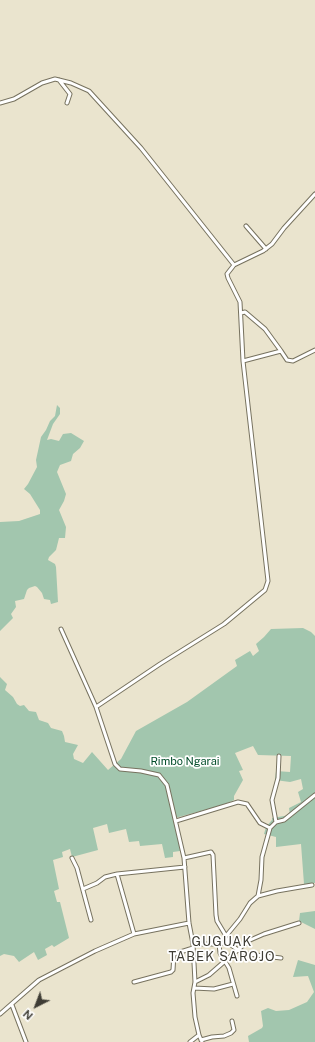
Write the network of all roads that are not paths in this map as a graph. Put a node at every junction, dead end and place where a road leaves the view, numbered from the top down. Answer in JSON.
{"nodes":[{"id":1,"x":58,"y":80,"type":"junction"},
{"id":2,"x":0,"y":103,"type":"edge"},
{"id":3,"x":67,"y":103,"type":"dead end"},
{"id":4,"x":315,"y":194,"type":"edge"},
{"id":5,"x":246,"y":226,"type":"dead end"},
{"id":6,"x":266,"y":249,"type":"junction"},
{"id":7,"x":234,"y":265,"type":"junction"},
{"id":8,"x":241,"y":313,"type":"junction"},
{"id":9,"x":315,"y":350,"type":"edge"},
{"id":10,"x":281,"y":351,"type":"junction"},
{"id":11,"x":243,"y":361,"type":"junction"},
{"id":12,"x":61,"y":629,"type":"dead end"},
{"id":13,"x":96,"y":707,"type":"junction"},
{"id":14,"x":279,"y":756,"type":"dead end"},
{"id":15,"x":315,"y":795,"type":"edge"},
{"id":16,"x":176,"y":821,"type":"junction"},
{"id":17,"x":276,"y":822,"type":"junction"},
{"id":18,"x":270,"y":828,"type":"junction"},
{"id":19,"x":72,"y":858,"type":"dead end"},
{"id":20,"x":184,"y":858,"type":"junction"},
{"id":21,"x":184,"y":867,"type":"junction"},
{"id":22,"x":117,"y":874,"type":"junction"},
{"id":23,"x":312,"y":885,"type":"dead end"},
{"id":24,"x":83,"y":889,"type":"junction"},
{"id":25,"x":258,"y":896,"type":"junction"},
{"id":26,"x":91,"y":920,"type":"dead end"},
{"id":27,"x":189,"y":923,"type":"junction"},
{"id":28,"x":299,"y":923,"type":"dead end"},
{"id":29,"x":134,"y":934,"type":"junction"},
{"id":30,"x":226,"y":936,"type":"junction"},
{"id":31,"x":227,"y":942,"type":"junction"},
{"id":32,"x":219,"y":944,"type":"junction"},
{"id":33,"x":193,"y":946,"type":"junction"},
{"id":34,"x":238,"y":950,"type":"junction"},
{"id":35,"x":281,"y":958,"type":"dead end"},
{"id":36,"x":225,"y":961,"type":"junction"},
{"id":37,"x":134,"y":982,"type":"dead end"},
{"id":38,"x":194,"y":982,"type":"junction"},
{"id":39,"x":233,"y":984,"type":"junction"},
{"id":40,"x":194,"y":988,"type":"junction"},
{"id":41,"x":237,"y":996,"type":"dead end"},
{"id":42,"x":12,"y":1005,"type":"junction"},
{"id":43,"x":0,"y":1014,"type":"edge"},
{"id":44,"x":232,"y":1020,"type":"dead end"},
{"id":45,"x":199,"y":1035,"type":"junction"},
{"id":46,"x":201,"y":1041,"type":"edge"},
{"id":47,"x":26,"y":1042,"type":"edge"},
{"id":48,"x":190,"y":1042,"type":"edge"}],
"edges":[{"from":1,"to":2,"type":"street"},
{"from":1,"to":3,"type":"street"},
{"from":1,"to":7,"type":"street"},
{"from":4,"to":6,"type":"street"},
{"from":5,"to":6,"type":"street"},
{"from":6,"to":7,"type":"street"},
{"from":7,"to":8,"type":"street"},
{"from":8,"to":10,"type":"street"},
{"from":8,"to":11,"type":"street"},
{"from":9,"to":10,"type":"street"},
{"from":10,"to":11,"type":"street"},
{"from":11,"to":13,"type":"street"},
{"from":12,"to":13,"type":"street"},
{"from":13,"to":16,"type":"street"},
{"from":14,"to":17,"type":"street"},
{"from":15,"to":17,"type":"street"},
{"from":16,"to":18,"type":"street"},
{"from":16,"to":20,"type":"street"},
{"from":17,"to":18,"type":"street"},
{"from":18,"to":25,"type":"street"},
{"from":19,"to":24,"type":"street"},
{"from":20,"to":21,"type":"street"},
{"from":20,"to":30,"type":"street"},
{"from":21,"to":22,"type":"street"},
{"from":21,"to":27,"type":"street"},
{"from":22,"to":24,"type":"street"},
{"from":22,"to":29,"type":"street"},
{"from":23,"to":25,"type":"street"},
{"from":24,"to":26,"type":"street"},
{"from":25,"to":30,"type":"street"},
{"from":27,"to":29,"type":"street"},
{"from":27,"to":33,"type":"street"},
{"from":28,"to":34,"type":"street"},
{"from":29,"to":42,"type":"street"},
{"from":30,"to":31,"type":"street"},
{"from":31,"to":32,"type":"street"},
{"from":31,"to":34,"type":"street"},
{"from":32,"to":33,"type":"street"},
{"from":32,"to":36,"type":"street"},
{"from":33,"to":37,"type":"street"},
{"from":33,"to":38,"type":"street"},
{"from":34,"to":35,"type":"street"},
{"from":34,"to":36,"type":"street"},
{"from":36,"to":38,"type":"street"},
{"from":36,"to":39,"type":"street"},
{"from":38,"to":40,"type":"street"},
{"from":39,"to":40,"type":"street"},
{"from":39,"to":41,"type":"street"},
{"from":40,"to":45,"type":"street"},
{"from":42,"to":43,"type":"street"},
{"from":42,"to":47,"type":"street"},
{"from":44,"to":46,"type":"street"},
{"from":45,"to":46,"type":"street"},
{"from":45,"to":48,"type":"street"}]}
